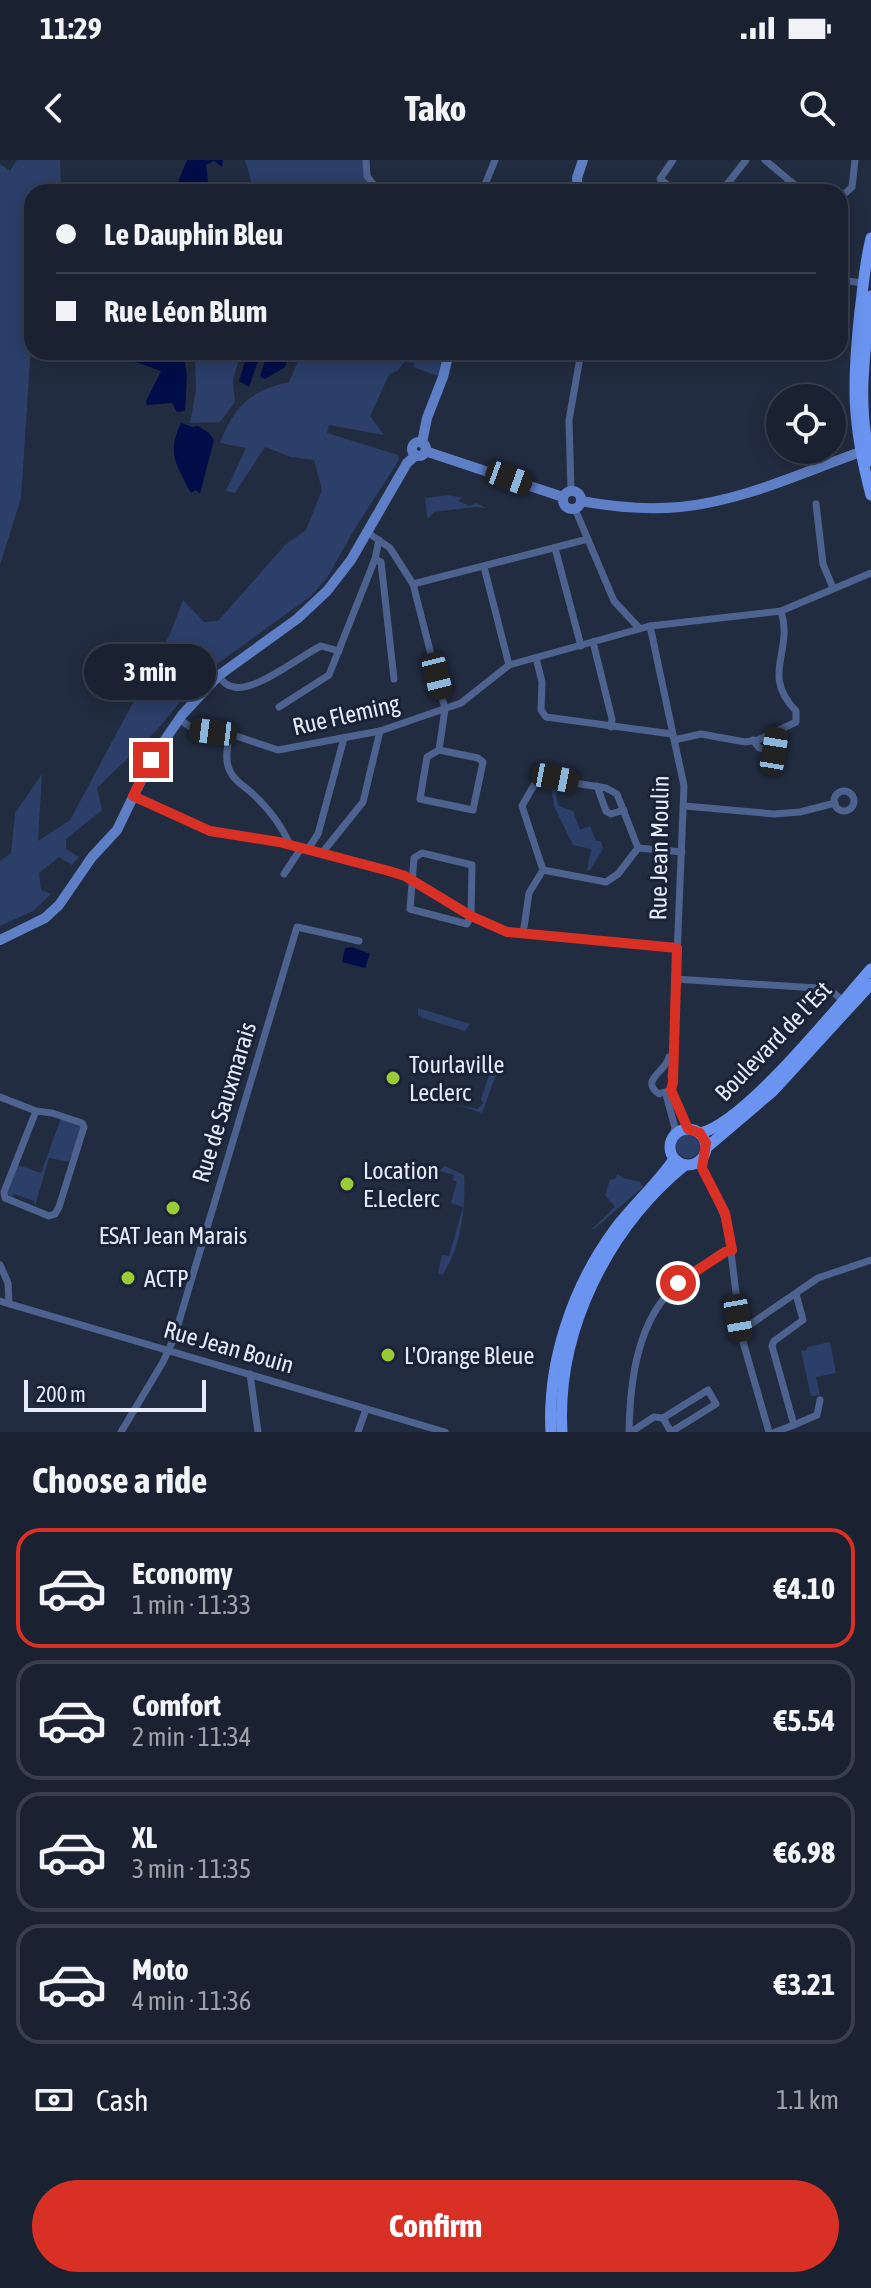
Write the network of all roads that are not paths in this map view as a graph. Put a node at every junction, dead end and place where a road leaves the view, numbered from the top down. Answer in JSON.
{"nodes":[{"id":1,"x":366,"y":160,"type":"edge"},
{"id":2,"x":495,"y":160,"type":"edge"},
{"id":3,"x":583,"y":160,"type":"edge"},
{"id":4,"x":673,"y":160,"type":"edge"},
{"id":5,"x":746,"y":160,"type":"edge"},
{"id":6,"x":765,"y":160,"type":"edge"},
{"id":7,"x":855,"y":160,"type":"edge"},
{"id":8,"x":373,"y":184,"type":"edge"},
{"id":9,"x":485,"y":184,"type":"edge"},
{"id":10,"x":577,"y":184,"type":"edge"},
{"id":11,"x":667,"y":184,"type":"edge"},
{"id":12,"x":727,"y":184,"type":"edge"},
{"id":13,"x":794,"y":184,"type":"edge"},
{"id":14,"x":848,"y":191,"type":"edge"},
{"id":15,"x":871,"y":238,"type":"edge"},
{"id":16,"x":848,"y":281,"type":"edge"},
{"id":17,"x":863,"y":283,"type":"junction"},
{"id":18,"x":871,"y":296,"type":"edge"},
{"id":19,"x":447,"y":360,"type":"edge"},
{"id":20,"x":580,"y":360,"type":"edge"},
{"id":21,"x":421,"y":449,"type":"junction"},
{"id":22,"x":867,"y":453,"type":"edge"},
{"id":23,"x":871,"y":471,"type":"edge"},
{"id":24,"x":567,"y":494,"type":"junction"},
{"id":25,"x":871,"y":495,"type":"edge"},
{"id":26,"x":816,"y":504,"type":"dead end"},
{"id":27,"x":578,"y":505,"type":"junction"},
{"id":28,"x":367,"y":532,"type":"junction"},
{"id":29,"x":588,"y":539,"type":"junction"},
{"id":30,"x":379,"y":540,"type":"junction"},
{"id":31,"x":555,"y":548,"type":"junction"},
{"id":32,"x":375,"y":559,"type":"junction"},
{"id":33,"x":484,"y":567,"type":"junction"},
{"id":34,"x":871,"y":573,"type":"edge"},
{"id":35,"x":413,"y":584,"type":"junction"},
{"id":36,"x":833,"y":588,"type":"junction"},
{"id":37,"x":781,"y":611,"type":"junction"},
{"id":38,"x":636,"y":625,"type":"junction"},
{"id":39,"x":650,"y":626,"type":"junction"},
{"id":40,"x":593,"y":642,"type":"junction"},
{"id":41,"x":581,"y":646,"type":"junction"},
{"id":42,"x":339,"y":651,"type":"junction"},
{"id":43,"x":536,"y":658,"type":"junction"},
{"id":44,"x":509,"y":665,"type":"junction"},
{"id":45,"x":218,"y":676,"type":"junction"},
{"id":46,"x":394,"y":679,"type":"dead end"},
{"id":47,"x":279,"y":707,"type":"dead end"},
{"id":48,"x":445,"y":709,"type":"junction"},
{"id":49,"x":179,"y":719,"type":"junction"},
{"id":50,"x":611,"y":727,"type":"junction"},
{"id":51,"x":380,"y":731,"type":"junction"},
{"id":52,"x":776,"y":732,"type":"junction"},
{"id":53,"x":230,"y":734,"type":"junction"},
{"id":54,"x":673,"y":737,"type":"junction"},
{"id":55,"x":344,"y":738,"type":"junction"},
{"id":56,"x":753,"y":740,"type":"junction"},
{"id":57,"x":439,"y":750,"type":"junction"},
{"id":58,"x":774,"y":751,"type":"junction"},
{"id":59,"x":771,"y":769,"type":"dead end"},
{"id":60,"x":597,"y":786,"type":"junction"},
{"id":61,"x":133,"y":796,"type":"junction"},
{"id":62,"x":835,"y":803,"type":"dead end"},
{"id":63,"x":685,"y":806,"type":"junction"},
{"id":64,"x":624,"y":810,"type":"junction"},
{"id":65,"x":316,"y":839,"type":"junction"},
{"id":66,"x":329,"y":844,"type":"junction"},
{"id":67,"x":290,"y":845,"type":"junction"},
{"id":68,"x":305,"y":848,"type":"junction"},
{"id":69,"x":638,"y":848,"type":"junction"},
{"id":70,"x":682,"y":852,"type":"junction"},
{"id":71,"x":322,"y":853,"type":"junction"},
{"id":72,"x":543,"y":870,"type":"junction"},
{"id":73,"x":284,"y":874,"type":"dead end"},
{"id":74,"x":412,"y":880,"type":"junction"},
{"id":75,"x":471,"y":916,"type":"junction"},
{"id":76,"x":523,"y":934,"type":"junction"},
{"id":77,"x":0,"y":940,"type":"edge"},
{"id":78,"x":359,"y":941,"type":"dead end"},
{"id":79,"x":677,"y":948,"type":"junction"},
{"id":80,"x":871,"y":969,"type":"edge"},
{"id":81,"x":678,"y":980,"type":"junction"},
{"id":82,"x":871,"y":984,"type":"edge"},
{"id":83,"x":838,"y":997,"type":"junction"},
{"id":84,"x":661,"y":1072,"type":"junction"},
{"id":85,"x":672,"y":1077,"type":"junction"},
{"id":86,"x":668,"y":1092,"type":"junction"},
{"id":87,"x":0,"y":1097,"type":"edge"},
{"id":88,"x":36,"y":1111,"type":"junction"},
{"id":89,"x":688,"y":1129,"type":"junction"},
{"id":90,"x":700,"y":1133,"type":"junction"},
{"id":91,"x":673,"y":1136,"type":"junction"},
{"id":92,"x":694,"y":1160,"type":"junction"},
{"id":93,"x":732,"y":1250,"type":"junction"},
{"id":94,"x":871,"y":1260,"type":"edge"},
{"id":95,"x":0,"y":1265,"type":"edge"},
{"id":96,"x":796,"y":1294,"type":"junction"},
{"id":97,"x":3,"y":1304,"type":"edge"},
{"id":98,"x":741,"y":1335,"type":"junction"},
{"id":99,"x":169,"y":1350,"type":"junction"},
{"id":100,"x":250,"y":1374,"type":"junction"},
{"id":101,"x":820,"y":1400,"type":"dead end"},
{"id":102,"x":366,"y":1409,"type":"junction"},
{"id":103,"x":663,"y":1418,"type":"junction"},
{"id":104,"x":794,"y":1425,"type":"junction"},
{"id":105,"x":121,"y":1432,"type":"edge"},
{"id":106,"x":258,"y":1432,"type":"edge"},
{"id":107,"x":358,"y":1432,"type":"edge"},
{"id":108,"x":445,"y":1432,"type":"edge"},
{"id":109,"x":551,"y":1432,"type":"edge"},
{"id":110,"x":562,"y":1432,"type":"edge"},
{"id":111,"x":630,"y":1432,"type":"edge"},
{"id":112,"x":772,"y":1432,"type":"edge"}],
"edges":[{"from":1,"to":8,"type":"street"},
{"from":2,"to":9,"type":"street"},
{"from":3,"to":10,"type":"street"},
{"from":4,"to":11,"type":"street"},
{"from":5,"to":12,"type":"street"},
{"from":6,"to":13,"type":"street"},
{"from":7,"to":14,"type":"street"},
{"from":15,"to":17,"type":"main road"},
{"from":16,"to":17,"type":"street"},
{"from":17,"to":22,"type":"main road"},
{"from":18,"to":22,"type":"main road"},
{"from":19,"to":21,"type":"street"},
{"from":20,"to":24,"type":"street"},
{"from":21,"to":24,"type":"street"},
{"from":21,"to":28,"type":"street"},
{"from":22,"to":23,"type":"main road"},
{"from":22,"to":25,"type":"main road"},
{"from":22,"to":27,"type":"street"},
{"from":24,"to":27,"type":"street"},
{"from":24,"to":27,"type":"street"},
{"from":26,"to":36,"type":"street"},
{"from":27,"to":29,"type":"street"},
{"from":28,"to":30,"type":"street"},
{"from":28,"to":45,"type":"street"},
{"from":29,"to":31,"type":"street"},
{"from":29,"to":38,"type":"street"},
{"from":30,"to":32,"type":"street"},
{"from":30,"to":35,"type":"street"},
{"from":31,"to":33,"type":"street"},
{"from":31,"to":41,"type":"street"},
{"from":32,"to":42,"type":"street"},
{"from":32,"to":46,"type":"street"},
{"from":33,"to":35,"type":"street"},
{"from":33,"to":44,"type":"street"},
{"from":34,"to":36,"type":"street","name":"Rue Fleming"},
{"from":35,"to":48,"type":"street"},
{"from":36,"to":37,"type":"street","name":"Rue Fleming"},
{"from":37,"to":39,"type":"street","name":"Rue Fleming"},
{"from":37,"to":52,"type":"street"},
{"from":38,"to":39,"type":"street","name":"Rue Fleming"},
{"from":38,"to":40,"type":"street","name":"Rue Fleming"},
{"from":39,"to":54,"type":"street","name":"Rue Jean Moulin"},
{"from":40,"to":41,"type":"street","name":"Rue Fleming"},
{"from":40,"to":50,"type":"street"},
{"from":41,"to":43,"type":"street","name":"Rue Fleming"},
{"from":42,"to":45,"type":"street"},
{"from":42,"to":47,"type":"street"},
{"from":43,"to":44,"type":"street","name":"Rue Fleming"},
{"from":43,"to":50,"type":"street"},
{"from":44,"to":48,"type":"street","name":"Rue Fleming"},
{"from":45,"to":49,"type":"street"},
{"from":48,"to":51,"type":"street","name":"Rue Fleming"},
{"from":48,"to":57,"type":"street"},
{"from":49,"to":53,"type":"street","name":"Rue Fleming"},
{"from":49,"to":61,"type":"street"},
{"from":50,"to":54,"type":"street"},
{"from":51,"to":55,"type":"street","name":"Rue Fleming"},
{"from":51,"to":66,"type":"street"},
{"from":52,"to":56,"type":"street"},
{"from":52,"to":58,"type":"street"},
{"from":53,"to":55,"type":"street","name":"Rue Fleming"},
{"from":53,"to":67,"type":"street"},
{"from":54,"to":56,"type":"street"},
{"from":54,"to":63,"type":"street","name":"Rue Jean Moulin"},
{"from":55,"to":65,"type":"street"},
{"from":56,"to":58,"type":"street"},
{"from":57,"to":57,"type":"street"},
{"from":58,"to":59,"type":"street"},
{"from":60,"to":64,"type":"street"},
{"from":60,"to":64,"type":"street"},
{"from":60,"to":72,"type":"street"},
{"from":61,"to":67,"type":"street"},
{"from":61,"to":77,"type":"street"},
{"from":62,"to":63,"type":"street"},
{"from":63,"to":70,"type":"street","name":"Rue Jean Moulin"},
{"from":64,"to":69,"type":"street"},
{"from":65,"to":66,"type":"street"},
{"from":65,"to":68,"type":"street"},
{"from":66,"to":71,"type":"street"},
{"from":67,"to":68,"type":"street"},
{"from":68,"to":71,"type":"street"},
{"from":68,"to":73,"type":"street"},
{"from":69,"to":70,"type":"street"},
{"from":69,"to":72,"type":"street"},
{"from":70,"to":79,"type":"street","name":"Rue Jean Moulin"},
{"from":71,"to":74,"type":"street"},
{"from":72,"to":76,"type":"street"},
{"from":74,"to":75,"type":"street"},
{"from":74,"to":75,"type":"street"},
{"from":74,"to":75,"type":"street"},
{"from":75,"to":76,"type":"street"},
{"from":76,"to":79,"type":"street"},
{"from":78,"to":99,"type":"street","name":"Rue de Sauxmarais"},
{"from":79,"to":81,"type":"street","name":"Rue Jean Moulin"},
{"from":80,"to":83,"type":"main road","name":"Boulevard de l'Est"},
{"from":81,"to":83,"type":"street"},
{"from":81,"to":84,"type":"street","name":"Rue Jean Moulin"},
{"from":81,"to":85,"type":"street","name":"Rue Jean Moulin"},
{"from":82,"to":92,"type":"main road","name":"Boulevard de l'Est"},
{"from":83,"to":90,"type":"main road","name":"Boulevard de l'Est"},
{"from":84,"to":85,"type":"street"},
{"from":84,"to":86,"type":"street","name":"Rue Jean Moulin"},
{"from":85,"to":86,"type":"street","name":"Rue Jean Moulin"},
{"from":86,"to":89,"type":"street","name":"Rue Jean Moulin"},
{"from":86,"to":91,"type":"street","name":"Rue Jean Moulin"},
{"from":87,"to":88,"type":"street"},
{"from":88,"to":88,"type":"street"},
{"from":89,"to":90,"type":"main road"},
{"from":89,"to":91,"type":"main road"},
{"from":90,"to":92,"type":"main road"},
{"from":91,"to":92,"type":"main road"},
{"from":92,"to":93,"type":"street"},
{"from":92,"to":109,"type":"main road","name":"Boulevard de l'Est"},
{"from":92,"to":110,"type":"main road","name":"Boulevard de l'Est"},
{"from":93,"to":98,"type":"street"},
{"from":93,"to":111,"type":"street"},
{"from":94,"to":96,"type":"street"},
{"from":95,"to":97,"type":"street"},
{"from":96,"to":98,"type":"street"},
{"from":96,"to":104,"type":"street"},
{"from":97,"to":99,"type":"street","name":"Rue Jean Bouin"},
{"from":98,"to":112,"type":"street"},
{"from":99,"to":100,"type":"street","name":"Rue Jean Bouin"},
{"from":99,"to":105,"type":"street"},
{"from":100,"to":102,"type":"street","name":"Rue Jean Bouin"},
{"from":100,"to":106,"type":"street"},
{"from":101,"to":104,"type":"street"},
{"from":102,"to":107,"type":"street"},
{"from":102,"to":108,"type":"street","name":"Rue Jean Bouin"},
{"from":103,"to":103,"type":"street"},
{"from":103,"to":111,"type":"street"},
{"from":104,"to":112,"type":"street"}]}
